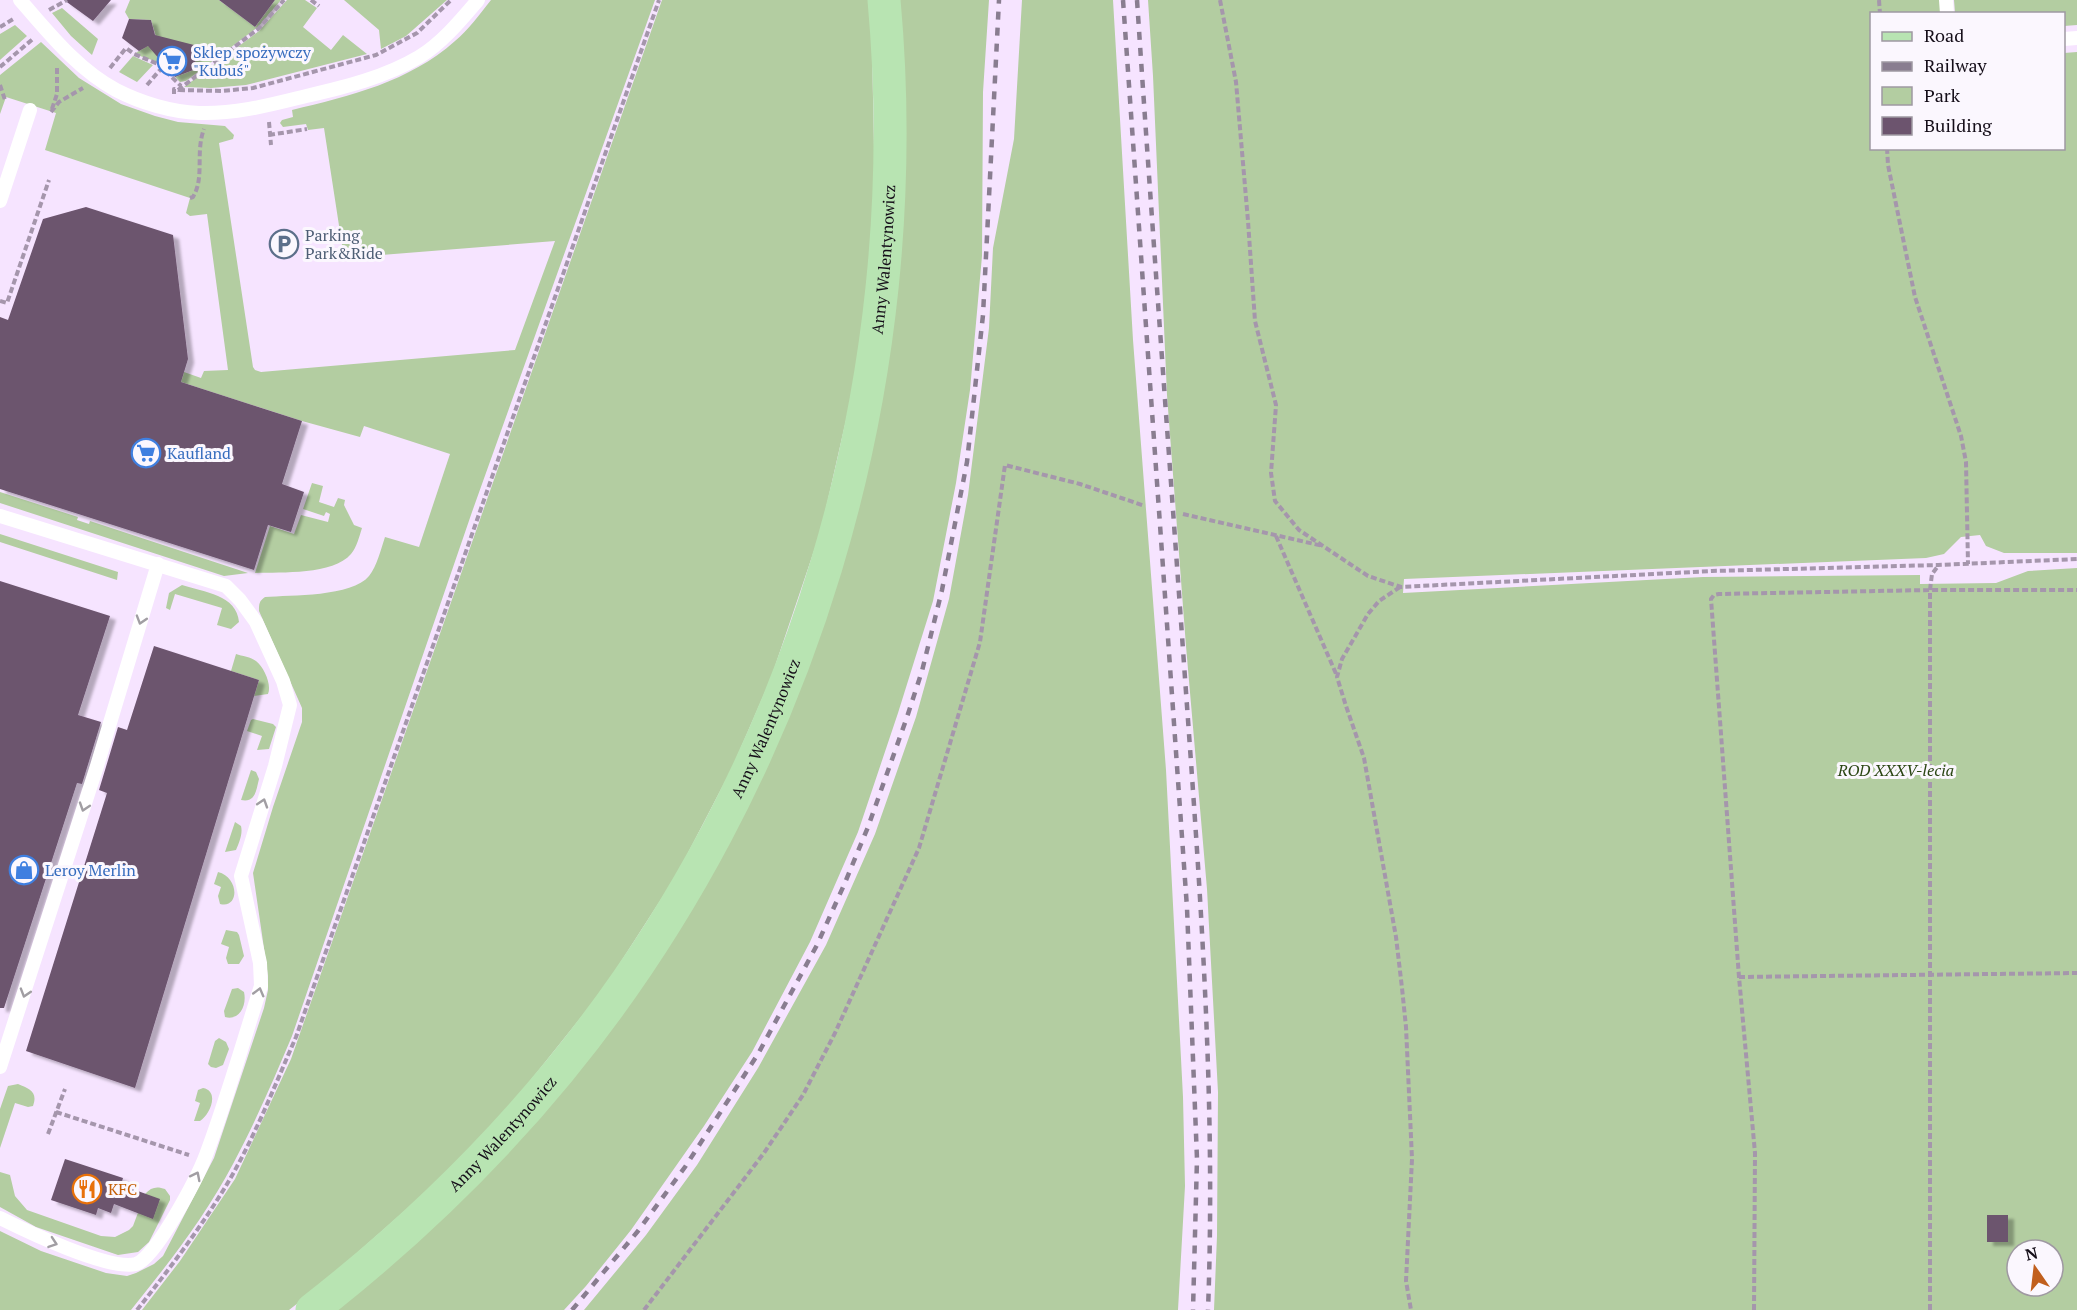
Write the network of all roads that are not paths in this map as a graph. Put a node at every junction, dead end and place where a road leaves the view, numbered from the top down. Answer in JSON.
{"nodes":[{"id":1,"x":478,"y":0,"type":"edge"},
{"id":2,"x":884,"y":0,"type":"edge"},
{"id":3,"x":24,"y":5,"type":"edge"},
{"id":4,"x":30,"y":110,"type":"dead end"},
{"id":5,"x":0,"y":201,"type":"edge"},
{"id":6,"x":0,"y":516,"type":"edge"},
{"id":7,"x":158,"y":564,"type":"junction"},
{"id":8,"x":0,"y":1067,"type":"edge"},
{"id":9,"x":0,"y":1218,"type":"edge"},
{"id":10,"x":312,"y":1310,"type":"edge"}],
"edges":[{"from":1,"to":3,"type":"lane"},
{"from":2,"to":10,"type":"main road","name":"Anny Walentynowicz"},
{"from":4,"to":5,"type":"lane"},
{"from":6,"to":7,"type":"lane"},
{"from":7,"to":8,"type":"lane","one_way":true},
{"from":9,"to":7,"type":"lane","one_way":true}]}
